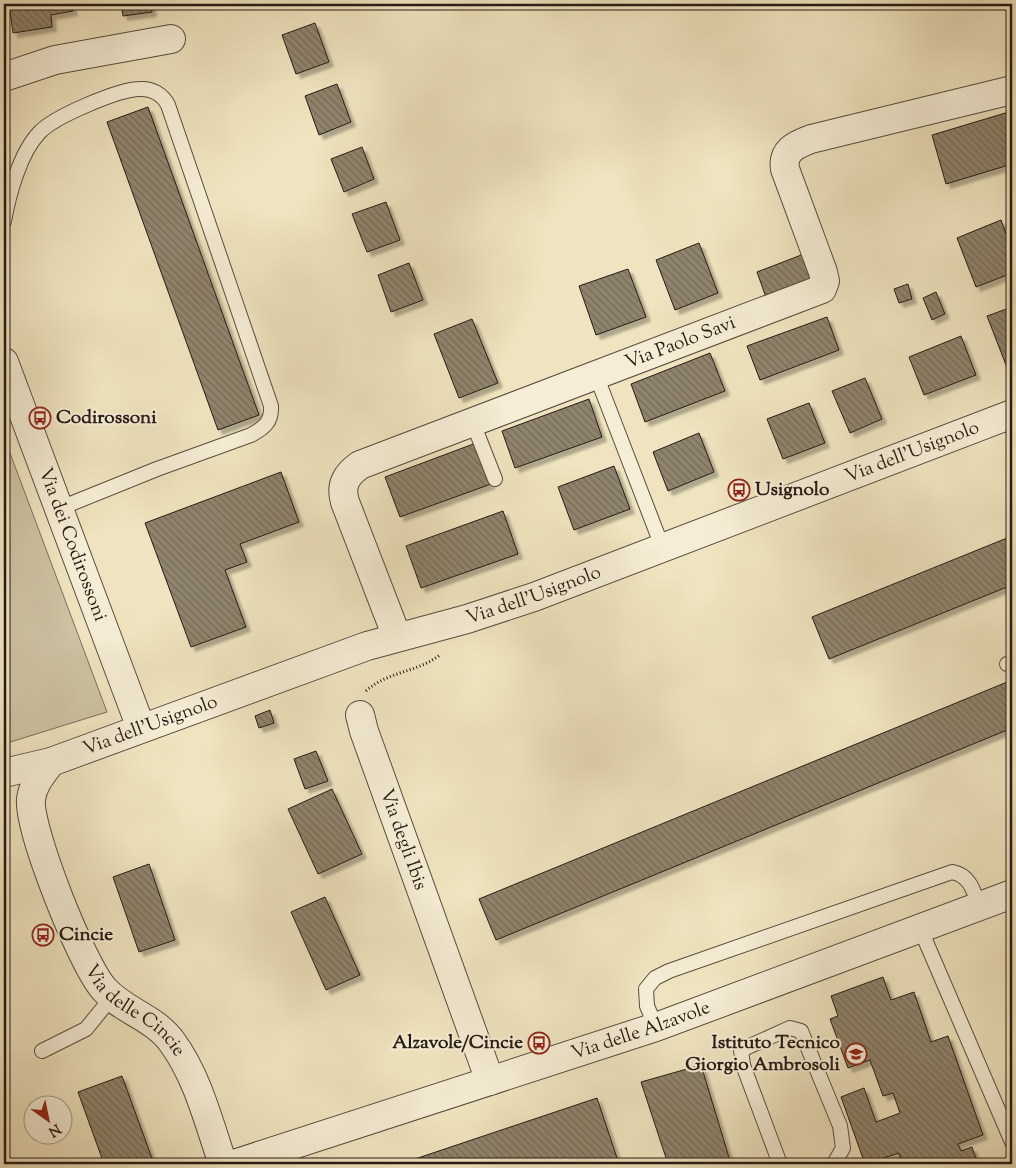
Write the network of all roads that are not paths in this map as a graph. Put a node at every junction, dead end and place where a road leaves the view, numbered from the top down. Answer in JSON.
{"nodes":[{"id":1,"x":171,"y":39,"type":"dead end"},
{"id":2,"x":4,"y":77,"type":"edge"},
{"id":3,"x":1012,"y":90,"type":"edge"},
{"id":4,"x":4,"y":221,"type":"edge"},
{"id":5,"x":4,"y":362,"type":"edge"},
{"id":6,"x":596,"y":375,"type":"junction"},
{"id":7,"x":1012,"y":414,"type":"edge"},
{"id":8,"x":473,"y":423,"type":"junction"},
{"id":9,"x":495,"y":479,"type":"dead end"},
{"id":10,"x":58,"y":509,"type":"junction"},
{"id":11,"x":663,"y":549,"type":"junction"},
{"id":12,"x":397,"y":637,"type":"junction"},
{"id":13,"x":360,"y":715,"type":"road end"},
{"id":14,"x":141,"y":728,"type":"junction"},
{"id":15,"x":50,"y":762,"type":"junction"},
{"id":16,"x":4,"y":773,"type":"edge"},
{"id":17,"x":1012,"y":894,"type":"edge"},
{"id":18,"x":979,"y":906,"type":"junction"},
{"id":19,"x":920,"y":928,"type":"junction"},
{"id":20,"x":112,"y":997,"type":"junction"},
{"id":21,"x":656,"y":1026,"type":"junction"},
{"id":22,"x":42,"y":1051,"type":"dead end"},
{"id":23,"x":490,"y":1081,"type":"junction"},
{"id":24,"x":1012,"y":1142,"type":"edge"},
{"id":25,"x":223,"y":1164,"type":"edge"},
{"id":26,"x":234,"y":1164,"type":"edge"},
{"id":27,"x":780,"y":1164,"type":"edge"},
{"id":28,"x":834,"y":1164,"type":"edge"}],
"edges":[{"from":1,"to":2,"type":"street"},
{"from":3,"to":6,"type":"street","name":"Via Paolo Savi"},
{"from":4,"to":10,"type":"lane"},
{"from":5,"to":10,"type":"street","name":"Via dei Codirossoni"},
{"from":6,"to":8,"type":"street","name":"Via Paolo Savi"},
{"from":6,"to":11,"type":"lane"},
{"from":7,"to":11,"type":"street","name":"Via dell'Usignolo"},
{"from":8,"to":9,"type":"lane"},
{"from":8,"to":12,"type":"street","name":"Via Paolo Savi"},
{"from":10,"to":14,"type":"street","name":"Via dei Codirossoni"},
{"from":11,"to":12,"type":"street","name":"Via dell'Usignolo"},
{"from":12,"to":14,"type":"street","name":"Via dell'Usignolo"},
{"from":13,"to":23,"type":"street","name":"Via degli Ibis"},
{"from":14,"to":15,"type":"street","name":"Via dell'Usignolo"},
{"from":15,"to":16,"type":"street"},
{"from":15,"to":20,"type":"street","name":"Via delle Cincie"},
{"from":17,"to":18,"type":"street","name":"Via delle Alzavole"},
{"from":18,"to":19,"type":"street","name":"Via delle Alzavole"},
{"from":18,"to":21,"type":"lane"},
{"from":19,"to":21,"type":"street","name":"Via delle Alzavole"},
{"from":19,"to":24,"type":"lane"},
{"from":20,"to":22,"type":"lane"},
{"from":20,"to":25,"type":"street","name":"Via delle Cincie"},
{"from":21,"to":23,"type":"street","name":"Via delle Alzavole"},
{"from":23,"to":26,"type":"street","name":"Via delle Alzavole"},
{"from":27,"to":28,"type":"lane"}]}
